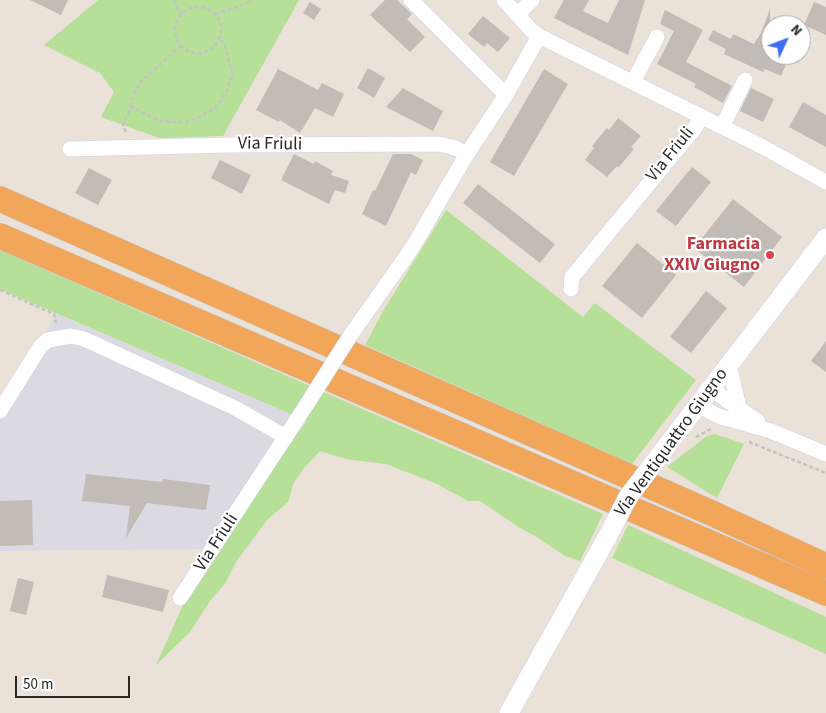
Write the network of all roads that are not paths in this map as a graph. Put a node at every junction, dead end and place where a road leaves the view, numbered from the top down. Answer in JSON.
{"nodes":[{"id":1,"x":411,"y":0,"type":"edge"},
{"id":2,"x":504,"y":0,"type":"edge"},
{"id":3,"x":532,"y":0,"type":"edge"},
{"id":4,"x":517,"y":15,"type":"junction"},
{"id":5,"x":539,"y":36,"type":"junction"},
{"id":6,"x":657,"y":37,"type":"dead end"},
{"id":7,"x":745,"y":80,"type":"dead end"},
{"id":8,"x":633,"y":82,"type":"junction"},
{"id":9,"x":506,"y":95,"type":"junction"},
{"id":10,"x":701,"y":116,"type":"junction"},
{"id":11,"x":722,"y":127,"type":"junction"},
{"id":12,"x":70,"y":149,"type":"dead end"},
{"id":13,"x":467,"y":154,"type":"junction"},
{"id":14,"x":826,"y":182,"type":"edge"},
{"id":15,"x":0,"y":199,"type":"edge"},
{"id":16,"x":0,"y":236,"type":"edge"},
{"id":17,"x":826,"y":238,"type":"edge"},
{"id":18,"x":571,"y":289,"type":"dead end"},
{"id":19,"x":729,"y":366,"type":"junction"},
{"id":20,"x":711,"y":389,"type":"junction"},
{"id":21,"x":698,"y":405,"type":"junction"},
{"id":22,"x":0,"y":411,"type":"edge"},
{"id":23,"x":740,"y":411,"type":"junction"},
{"id":24,"x":772,"y":431,"type":"junction"},
{"id":25,"x":286,"y":437,"type":"junction"},
{"id":26,"x":826,"y":454,"type":"edge"},
{"id":27,"x":826,"y":566,"type":"edge"},
{"id":28,"x":826,"y":593,"type":"edge"},
{"id":29,"x":180,"y":598,"type":"dead end"},
{"id":30,"x":509,"y":713,"type":"edge"}],
"edges":[{"from":1,"to":9,"type":"street"},
{"from":2,"to":4,"type":"street","name":"Via Friuli"},
{"from":3,"to":4,"type":"street"},
{"from":4,"to":5,"type":"street","name":"Via Friuli"},
{"from":5,"to":8,"type":"street","name":"Via Friuli"},
{"from":5,"to":9,"type":"street","name":"Via Friuli"},
{"from":6,"to":8,"type":"street"},
{"from":7,"to":11,"type":"street","name":"Via Friuli"},
{"from":8,"to":10,"type":"street","name":"Via Friuli"},
{"from":9,"to":13,"type":"street","name":"Via Friuli"},
{"from":10,"to":11,"type":"street","name":"Via Friuli"},
{"from":10,"to":18,"type":"street","name":"Via Friuli"},
{"from":11,"to":14,"type":"street","name":"Via Friuli"},
{"from":12,"to":13,"type":"street","name":"Via Friuli"},
{"from":13,"to":25,"type":"street","name":"Via Friuli","bridge":true},
{"from":15,"to":27,"type":"highway"},
{"from":16,"to":28,"type":"highway"},
{"from":17,"to":19,"type":"street","name":"Via Ventiquattro Giugno"},
{"from":19,"to":20,"type":"street","name":"Via Ventiquattro Giugno"},
{"from":19,"to":23,"type":"street"},
{"from":20,"to":21,"type":"street","name":"Via Ventiquattro Giugno"},
{"from":20,"to":23,"type":"street"},
{"from":21,"to":24,"type":"street"},
{"from":21,"to":30,"type":"street","name":"Via Ventiquattro Giugno","bridge":true},
{"from":22,"to":25,"type":"street"},
{"from":23,"to":24,"type":"street"},
{"from":24,"to":26,"type":"street"},
{"from":25,"to":29,"type":"street","name":"Via Friuli"}]}
